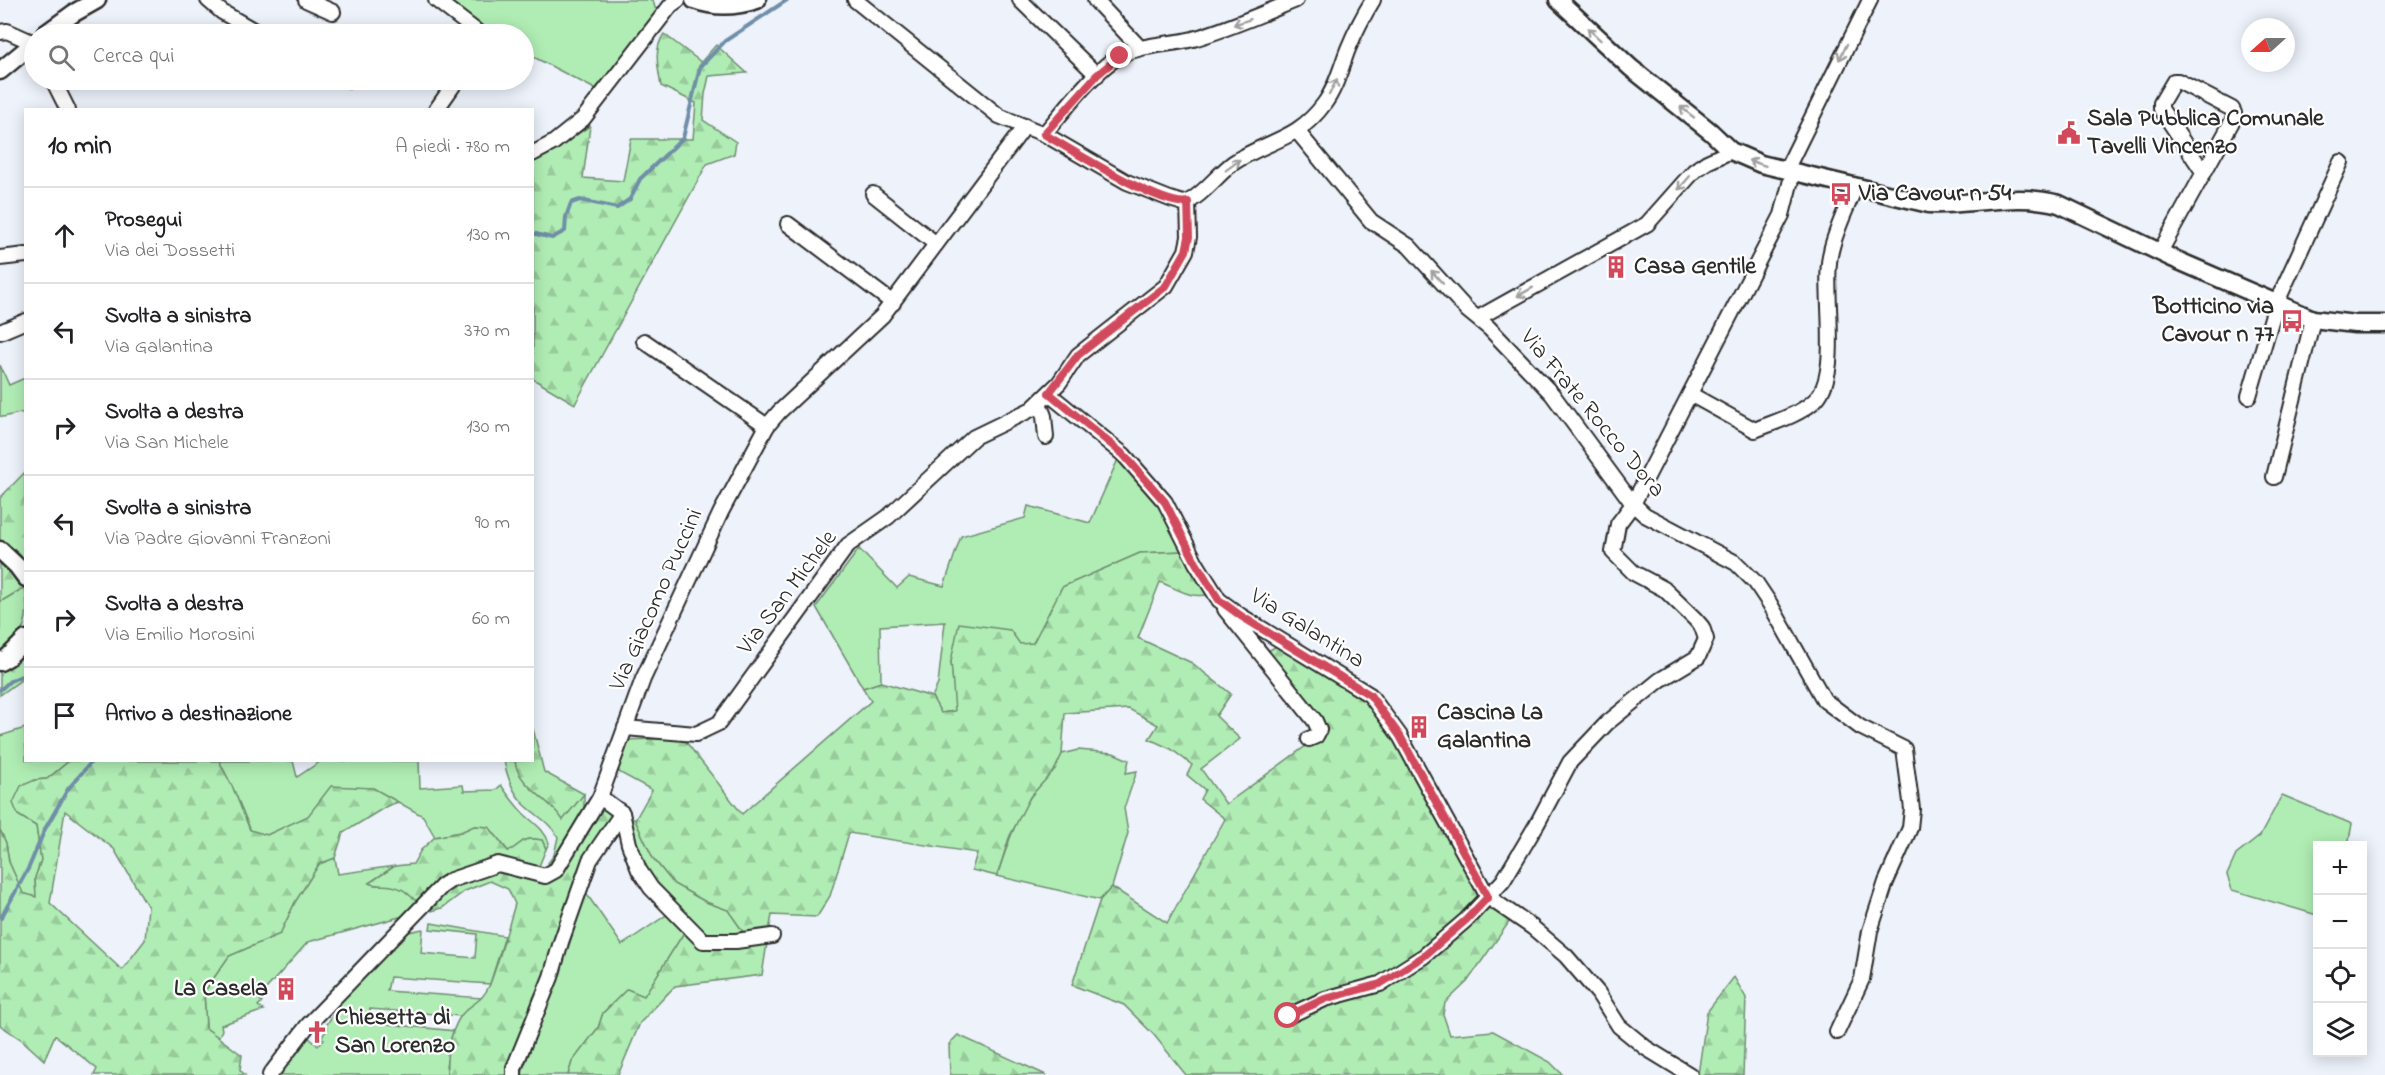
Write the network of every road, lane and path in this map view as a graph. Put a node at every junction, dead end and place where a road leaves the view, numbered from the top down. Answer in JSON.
{"nodes":[{"id":1,"x":98,"y":0,"type":"edge"},
{"id":2,"x":208,"y":0,"type":"edge"},
{"id":3,"x":306,"y":0,"type":"edge"},
{"id":4,"x":436,"y":0,"type":"edge"},
{"id":5,"x":678,"y":0,"type":"edge"},
{"id":6,"x":694,"y":0,"type":"edge"},
{"id":7,"x":757,"y":0,"type":"edge"},
{"id":8,"x":855,"y":0,"type":"edge"},
{"id":9,"x":1020,"y":0,"type":"edge"},
{"id":10,"x":1095,"y":0,"type":"edge"},
{"id":11,"x":1296,"y":0,"type":"edge"},
{"id":12,"x":1373,"y":0,"type":"edge"},
{"id":13,"x":1557,"y":0,"type":"edge"},
{"id":14,"x":1870,"y":0,"type":"edge"},
{"id":15,"x":333,"y":12,"type":"dead end"},
{"id":16,"x":59,"y":24,"type":"edge"},
{"id":17,"x":243,"y":24,"type":"edge"},
{"id":18,"x":467,"y":24,"type":"edge"},
{"id":19,"x":0,"y":32,"type":"edge"},
{"id":20,"x":24,"y":39,"type":"edge"},
{"id":21,"x":1140,"y":48,"type":"junction"},
{"id":22,"x":24,"y":51,"type":"edge"},
{"id":23,"x":0,"y":71,"type":"edge"},
{"id":24,"x":1097,"y":75,"type":"junction"},
{"id":25,"x":58,"y":90,"type":"edge"},
{"id":26,"x":450,"y":90,"type":"edge"},
{"id":27,"x":67,"y":108,"type":"edge"},
{"id":28,"x":437,"y":108,"type":"edge"},
{"id":29,"x":1025,"y":126,"type":"junction"},
{"id":30,"x":1297,"y":132,"type":"junction"},
{"id":31,"x":1044,"y":134,"type":"junction"},
{"id":32,"x":1731,"y":151,"type":"junction"},
{"id":33,"x":534,"y":153,"type":"edge"},
{"id":34,"x":2341,"y":162,"type":"dead end"},
{"id":35,"x":1789,"y":171,"type":"junction"},
{"id":36,"x":2204,"y":173,"type":"junction"},
{"id":37,"x":1855,"y":187,"type":"junction"},
{"id":38,"x":873,"y":194,"type":"dead end"},
{"id":39,"x":1188,"y":202,"type":"junction"},
{"id":40,"x":788,"y":224,"type":"dead end"},
{"id":41,"x":936,"y":244,"type":"junction"},
{"id":42,"x":2160,"y":252,"type":"junction"},
{"id":43,"x":24,"y":255,"type":"edge"},
{"id":44,"x":0,"y":258,"type":"edge"},
{"id":45,"x":893,"y":303,"type":"junction"},
{"id":46,"x":2276,"y":304,"type":"junction"},
{"id":47,"x":1478,"y":318,"type":"junction"},
{"id":48,"x":2313,"y":319,"type":"junction"},
{"id":49,"x":24,"y":322,"type":"edge"},
{"id":50,"x":2385,"y":324,"type":"edge"},
{"id":51,"x":0,"y":332,"type":"edge"},
{"id":52,"x":644,"y":341,"type":"dead end"},
{"id":53,"x":1690,"y":394,"type":"junction"},
{"id":54,"x":2249,"y":396,"type":"dead end"},
{"id":55,"x":1044,"y":398,"type":"junction"},
{"id":56,"x":767,"y":426,"type":"junction"},
{"id":57,"x":1046,"y":437,"type":"dead end"},
{"id":58,"x":2274,"y":477,"type":"dead end"},
{"id":59,"x":1633,"y":504,"type":"junction"},
{"id":60,"x":0,"y":550,"type":"edge"},
{"id":61,"x":24,"y":575,"type":"edge"},
{"id":62,"x":1219,"y":600,"type":"junction"},
{"id":63,"x":24,"y":641,"type":"edge"},
{"id":64,"x":0,"y":662,"type":"edge"},
{"id":65,"x":625,"y":728,"type":"junction"},
{"id":66,"x":1309,"y":739,"type":"dead end"},
{"id":67,"x":600,"y":797,"type":"junction"},
{"id":68,"x":622,"y":813,"type":"junction"},
{"id":69,"x":1488,"y":897,"type":"junction"},
{"id":70,"x":772,"y":936,"type":"dead end"},
{"id":71,"x":1288,"y":1016,"type":"dead end"},
{"id":72,"x":1837,"y":1032,"type":"dead end"},
{"id":73,"x":270,"y":1075,"type":"edge"},
{"id":74,"x":514,"y":1075,"type":"edge"},
{"id":75,"x":1690,"y":1075,"type":"edge"}],
"edges":[{"from":1,"to":16,"type":"street"},
{"from":2,"to":17,"type":"street"},
{"from":3,"to":15,"type":"street"},
{"from":4,"to":18,"type":"street"},
{"from":5,"to":33,"type":"street"},
{"from":6,"to":7,"type":"street"},
{"from":8,"to":29,"type":"street"},
{"from":9,"to":24,"type":"street"},
{"from":10,"to":21,"type":"street"},
{"from":11,"to":21,"type":"street","one_way":true},
{"from":30,"to":12,"type":"street","one_way":true},
{"from":32,"to":13,"type":"street","one_way":true},
{"from":14,"to":35,"type":"street","one_way":true},
{"from":19,"to":20,"type":"street"},
{"from":21,"to":24,"type":"street"},
{"from":22,"to":23,"type":"street"},
{"from":24,"to":31,"type":"street"},
{"from":25,"to":27,"type":"street"},
{"from":26,"to":28,"type":"street"},
{"from":29,"to":31,"type":"street"},
{"from":29,"to":41,"type":"street","name":"Via Giacomo Puccini"},
{"from":39,"to":30,"type":"street","one_way":true},
{"from":47,"to":30,"type":"street","name":"Via Frate Rocco Dora","one_way":true},
{"from":31,"to":39,"type":"street"},
{"from":35,"to":32,"type":"street","one_way":true},
{"from":32,"to":47,"type":"street","one_way":true},
{"from":34,"to":46,"type":"street"},
{"from":35,"to":37,"type":"street"},
{"from":35,"to":53,"type":"street"},
{"from":36,"to":36,"type":"street"},
{"from":36,"to":42,"type":"street"},
{"from":37,"to":42,"type":"street"},
{"from":37,"to":53,"type":"street"},
{"from":38,"to":41,"type":"street"},
{"from":39,"to":55,"type":"street","name":"Via San Michele"},
{"from":40,"to":45,"type":"street"},
{"from":41,"to":45,"type":"street","name":"Via Giacomo Puccini"},
{"from":42,"to":46,"type":"street"},
{"from":43,"to":44,"type":"street"},
{"from":45,"to":56,"type":"street","name":"Via Giacomo Puccini"},
{"from":46,"to":48,"type":"street"},
{"from":46,"to":54,"type":"street"},
{"from":47,"to":59,"type":"street","name":"Via Frate Rocco Dora"},
{"from":48,"to":50,"type":"street"},
{"from":48,"to":58,"type":"street"},
{"from":49,"to":51,"type":"street"},
{"from":52,"to":56,"type":"street"},
{"from":53,"to":59,"type":"street"},
{"from":55,"to":57,"type":"street"},
{"from":55,"to":62,"type":"street","name":"Via Galantina"},
{"from":55,"to":65,"type":"street","name":"Via San Michele"},
{"from":56,"to":65,"type":"street","name":"Via Giacomo Puccini"},
{"from":59,"to":69,"type":"street"},
{"from":59,"to":72,"type":"street","name":"Via Frate Rocco Dora"},
{"from":60,"to":61,"type":"street"},
{"from":62,"to":66,"type":"street","name":"Via Galantina"},
{"from":62,"to":69,"type":"street","name":"Via Galantina"},
{"from":63,"to":64,"type":"street"},
{"from":65,"to":67,"type":"street","name":"Via Giacomo Puccini"},
{"from":67,"to":68,"type":"street"},
{"from":67,"to":73,"type":"street","name":"Via Giacomo Puccini"},
{"from":68,"to":70,"type":"street"},
{"from":68,"to":74,"type":"street"},
{"from":69,"to":71,"type":"street"},
{"from":69,"to":75,"type":"street","name":"Via Galantina"}]}
